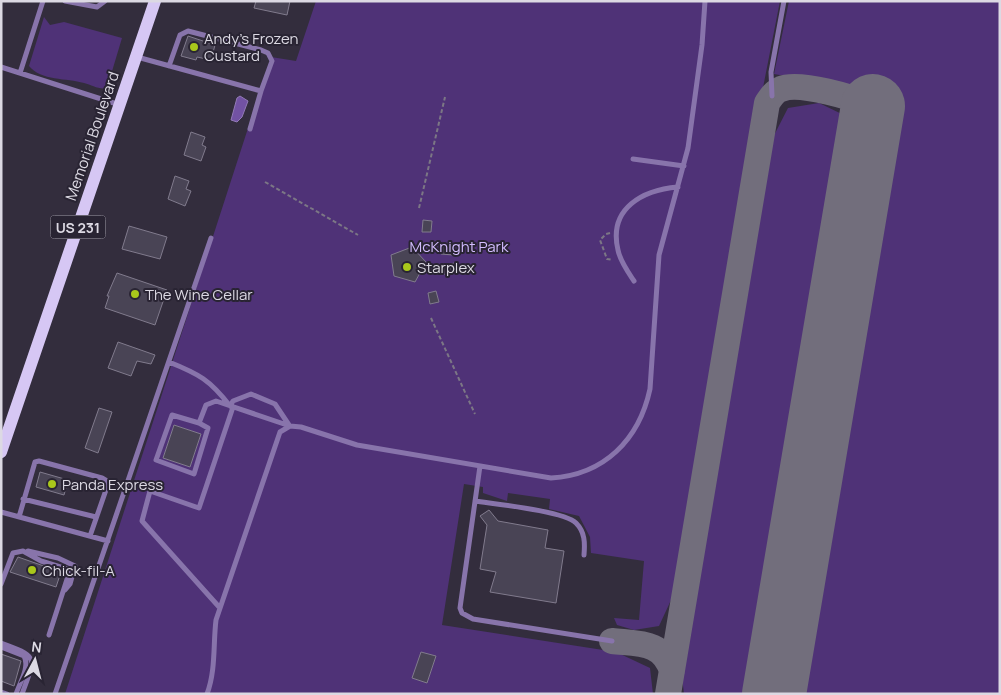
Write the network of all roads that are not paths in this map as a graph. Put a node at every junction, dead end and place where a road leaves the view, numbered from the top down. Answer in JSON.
{"nodes":[{"id":1,"x":43,"y":1,"type":"edge"},
{"id":2,"x":65,"y":1,"type":"edge"},
{"id":3,"x":105,"y":1,"type":"edge"},
{"id":4,"x":155,"y":1,"type":"edge"},
{"id":5,"x":705,"y":1,"type":"edge"},
{"id":6,"x":784,"y":1,"type":"edge"},
{"id":7,"x":136,"y":57,"type":"junction"},
{"id":8,"x":1,"y":66,"type":"edge"},
{"id":9,"x":169,"y":66,"type":"junction"},
{"id":10,"x":20,"y":73,"type":"junction"},
{"id":11,"x":261,"y":91,"type":"junction"},
{"id":12,"x":772,"y":96,"type":"dead end"},
{"id":13,"x":120,"y":106,"type":"junction"},
{"id":14,"x":250,"y":129,"type":"dead end"},
{"id":15,"x":633,"y":159,"type":"dead end"},
{"id":16,"x":684,"y":166,"type":"junction"},
{"id":17,"x":678,"y":187,"type":"junction"},
{"id":18,"x":211,"y":238,"type":"dead end"},
{"id":19,"x":634,"y":281,"type":"dead end"},
{"id":20,"x":169,"y":362,"type":"junction"},
{"id":21,"x":231,"y":407,"type":"junction"},
{"id":22,"x":199,"y":423,"type":"junction"},
{"id":23,"x":290,"y":426,"type":"junction"},
{"id":24,"x":2,"y":448,"type":"edge"},
{"id":25,"x":480,"y":466,"type":"junction"},
{"id":26,"x":23,"y":499,"type":"junction"},
{"id":27,"x":475,"y":501,"type":"junction"},
{"id":28,"x":1,"y":512,"type":"edge"},
{"id":29,"x":19,"y":517,"type":"junction"},
{"id":30,"x":96,"y":517,"type":"junction"},
{"id":31,"x":90,"y":536,"type":"junction"},
{"id":32,"x":108,"y":541,"type":"junction"},
{"id":33,"x":584,"y":555,"type":"dead end"},
{"id":34,"x":1,"y":584,"type":"edge"},
{"id":35,"x":220,"y":608,"type":"junction"},
{"id":36,"x":49,"y":635,"type":"dead end"},
{"id":37,"x":612,"y":641,"type":"dead end"},
{"id":38,"x":1,"y":643,"type":"edge"},
{"id":39,"x":1,"y":647,"type":"edge"},
{"id":40,"x":1,"y":692,"type":"edge"},
{"id":41,"x":7,"y":694,"type":"edge"},
{"id":42,"x":16,"y":694,"type":"edge"},
{"id":43,"x":22,"y":694,"type":"edge"},
{"id":44,"x":55,"y":694,"type":"edge"},
{"id":45,"x":207,"y":694,"type":"edge"}],
"edges":[{"from":1,"to":10,"type":"lane"},
{"from":2,"to":3,"type":"lane"},
{"from":4,"to":7,"type":"main road","name":"Memorial Boulevard","number":"US 231"},
{"from":5,"to":16,"type":"lane"},
{"from":6,"to":12,"type":"lane"},
{"from":7,"to":9,"type":"lane"},
{"from":7,"to":13,"type":"main road","name":"Memorial Boulevard","number":"US 231"},
{"from":8,"to":10,"type":"lane"},
{"from":9,"to":11,"type":"lane"},
{"from":9,"to":11,"type":"lane"},
{"from":10,"to":13,"type":"lane"},
{"from":11,"to":14,"type":"lane"},
{"from":13,"to":24,"type":"main road","name":"Memorial Boulevard","number":"US 231"},
{"from":15,"to":16,"type":"lane"},
{"from":16,"to":17,"type":"lane"},
{"from":17,"to":19,"type":"lane"},
{"from":17,"to":25,"type":"lane"},
{"from":18,"to":20,"type":"lane"},
{"from":20,"to":21,"type":"lane"},
{"from":20,"to":32,"type":"lane"},
{"from":21,"to":22,"type":"lane"},
{"from":21,"to":23,"type":"lane"},
{"from":21,"to":23,"type":"lane"},
{"from":21,"to":35,"type":"lane"},
{"from":22,"to":22,"type":"lane"},
{"from":23,"to":25,"type":"lane"},
{"from":23,"to":35,"type":"lane"},
{"from":25,"to":27,"type":"lane"},
{"from":26,"to":29,"type":"lane"},
{"from":26,"to":30,"type":"lane"},
{"from":26,"to":30,"type":"lane"},
{"from":27,"to":33,"type":"lane"},
{"from":27,"to":37,"type":"lane"},
{"from":28,"to":29,"type":"lane"},
{"from":29,"to":31,"type":"lane"},
{"from":30,"to":31,"type":"lane"},
{"from":31,"to":32,"type":"lane"},
{"from":32,"to":44,"type":"lane"},
{"from":34,"to":36,"type":"lane"},
{"from":35,"to":45,"type":"lane"},
{"from":38,"to":43,"type":"lane"},
{"from":39,"to":42,"type":"lane"},
{"from":40,"to":41,"type":"lane"}]}
